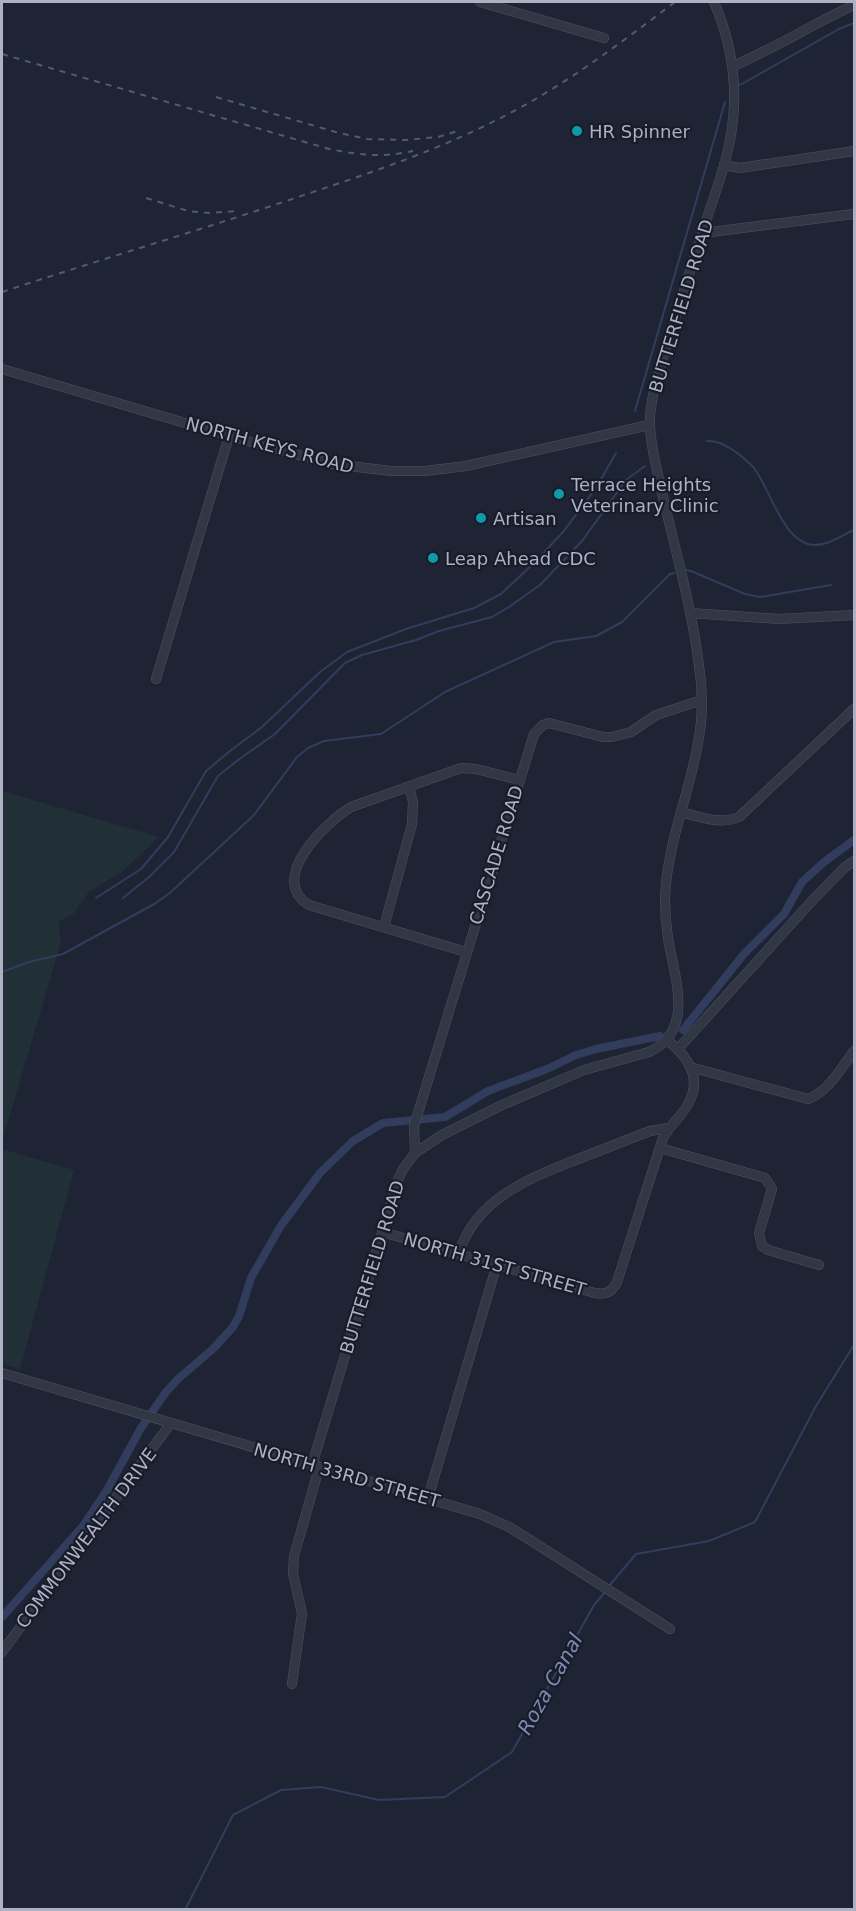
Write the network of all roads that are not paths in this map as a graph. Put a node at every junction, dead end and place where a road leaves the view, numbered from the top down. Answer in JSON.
{"nodes":[{"id":1,"x":480,"y":2,"type":"edge"},
{"id":2,"x":714,"y":2,"type":"edge"},
{"id":3,"x":855,"y":5,"type":"edge"},
{"id":4,"x":604,"y":38,"type":"dead end"},
{"id":5,"x":733,"y":66,"type":"junction"},
{"id":6,"x":855,"y":151,"type":"edge"},
{"id":7,"x":724,"y":165,"type":"junction"},
{"id":8,"x":855,"y":214,"type":"edge"},
{"id":9,"x":703,"y":233,"type":"junction"},
{"id":10,"x":2,"y":369,"type":"edge"},
{"id":11,"x":650,"y":425,"type":"junction"},
{"id":12,"x":229,"y":436,"type":"junction"},
{"id":13,"x":690,"y":613,"type":"junction"},
{"id":14,"x":855,"y":615,"type":"edge"},
{"id":15,"x":156,"y":679,"type":"dead end"},
{"id":16,"x":702,"y":700,"type":"junction"},
{"id":17,"x":855,"y":709,"type":"edge"},
{"id":18,"x":519,"y":780,"type":"junction"},
{"id":19,"x":409,"y":787,"type":"junction"},
{"id":20,"x":681,"y":812,"type":"junction"},
{"id":21,"x":855,"y":861,"type":"edge"},
{"id":22,"x":384,"y":927,"type":"junction"},
{"id":23,"x":466,"y":952,"type":"junction"},
{"id":24,"x":667,"y":1040,"type":"junction"},
{"id":25,"x":678,"y":1049,"type":"junction"},
{"id":26,"x":855,"y":1051,"type":"edge"},
{"id":27,"x":690,"y":1066,"type":"junction"},
{"id":28,"x":668,"y":1128,"type":"junction"},
{"id":29,"x":660,"y":1148,"type":"junction"},
{"id":30,"x":416,"y":1152,"type":"junction"},
{"id":31,"x":382,"y":1232,"type":"junction"},
{"id":32,"x":459,"y":1253,"type":"junction"},
{"id":33,"x":497,"y":1264,"type":"junction"},
{"id":34,"x":819,"y":1265,"type":"dead end"},
{"id":35,"x":2,"y":1373,"type":"edge"},
{"id":36,"x":171,"y":1424,"type":"junction"},
{"id":37,"x":316,"y":1467,"type":"junction"},
{"id":38,"x":428,"y":1498,"type":"junction"},
{"id":39,"x":670,"y":1629,"type":"dead end"},
{"id":40,"x":2,"y":1652,"type":"edge"},
{"id":41,"x":292,"y":1683,"type":"dead end"}],
"edges":[{"from":1,"to":4,"type":"street"},
{"from":2,"to":5,"type":"street","name":"BUTTERFIELD ROAD"},
{"from":3,"to":5,"type":"street"},
{"from":5,"to":7,"type":"street","name":"BUTTERFIELD ROAD"},
{"from":6,"to":7,"type":"street"},
{"from":7,"to":9,"type":"street","name":"BUTTERFIELD ROAD"},
{"from":8,"to":9,"type":"street"},
{"from":9,"to":11,"type":"street","name":"BUTTERFIELD ROAD"},
{"from":10,"to":12,"type":"street","name":"NORTH KEYS ROAD"},
{"from":11,"to":12,"type":"street","name":"NORTH KEYS ROAD"},
{"from":11,"to":13,"type":"street","name":"BUTTERFIELD ROAD"},
{"from":12,"to":15,"type":"street"},
{"from":13,"to":14,"type":"street"},
{"from":13,"to":16,"type":"street","name":"BUTTERFIELD ROAD"},
{"from":16,"to":18,"type":"street","name":"CASCADE ROAD"},
{"from":16,"to":20,"type":"street","name":"BUTTERFIELD ROAD"},
{"from":17,"to":20,"type":"street"},
{"from":18,"to":19,"type":"street"},
{"from":18,"to":23,"type":"street","name":"CASCADE ROAD"},
{"from":19,"to":22,"type":"street"},
{"from":19,"to":22,"type":"street"},
{"from":20,"to":24,"type":"street","name":"BUTTERFIELD ROAD"},
{"from":21,"to":25,"type":"street"},
{"from":22,"to":23,"type":"street"},
{"from":23,"to":30,"type":"street","name":"CASCADE ROAD"},
{"from":24,"to":25,"type":"street"},
{"from":24,"to":30,"type":"street","name":"BUTTERFIELD ROAD"},
{"from":25,"to":27,"type":"street"},
{"from":26,"to":27,"type":"street"},
{"from":27,"to":28,"type":"street"},
{"from":28,"to":29,"type":"street"},
{"from":28,"to":32,"type":"street"},
{"from":29,"to":33,"type":"street","name":"NORTH 31ST STREET"},
{"from":29,"to":34,"type":"street"},
{"from":30,"to":31,"type":"street","name":"BUTTERFIELD ROAD"},
{"from":31,"to":32,"type":"street","name":"NORTH 31ST STREET"},
{"from":31,"to":37,"type":"street","name":"BUTTERFIELD ROAD"},
{"from":32,"to":33,"type":"street","name":"NORTH 31ST STREET"},
{"from":33,"to":38,"type":"street"},
{"from":35,"to":36,"type":"street","name":"NORTH 33RD STREET"},
{"from":36,"to":37,"type":"street","name":"NORTH 33RD STREET"},
{"from":36,"to":40,"type":"street","name":"COMMONWEALTH DRIVE"},
{"from":37,"to":38,"type":"street","name":"NORTH 33RD STREET"},
{"from":37,"to":41,"type":"street","name":"BUTTERFIELD ROAD"},
{"from":38,"to":39,"type":"street","name":"NORTH 33RD STREET"}]}
